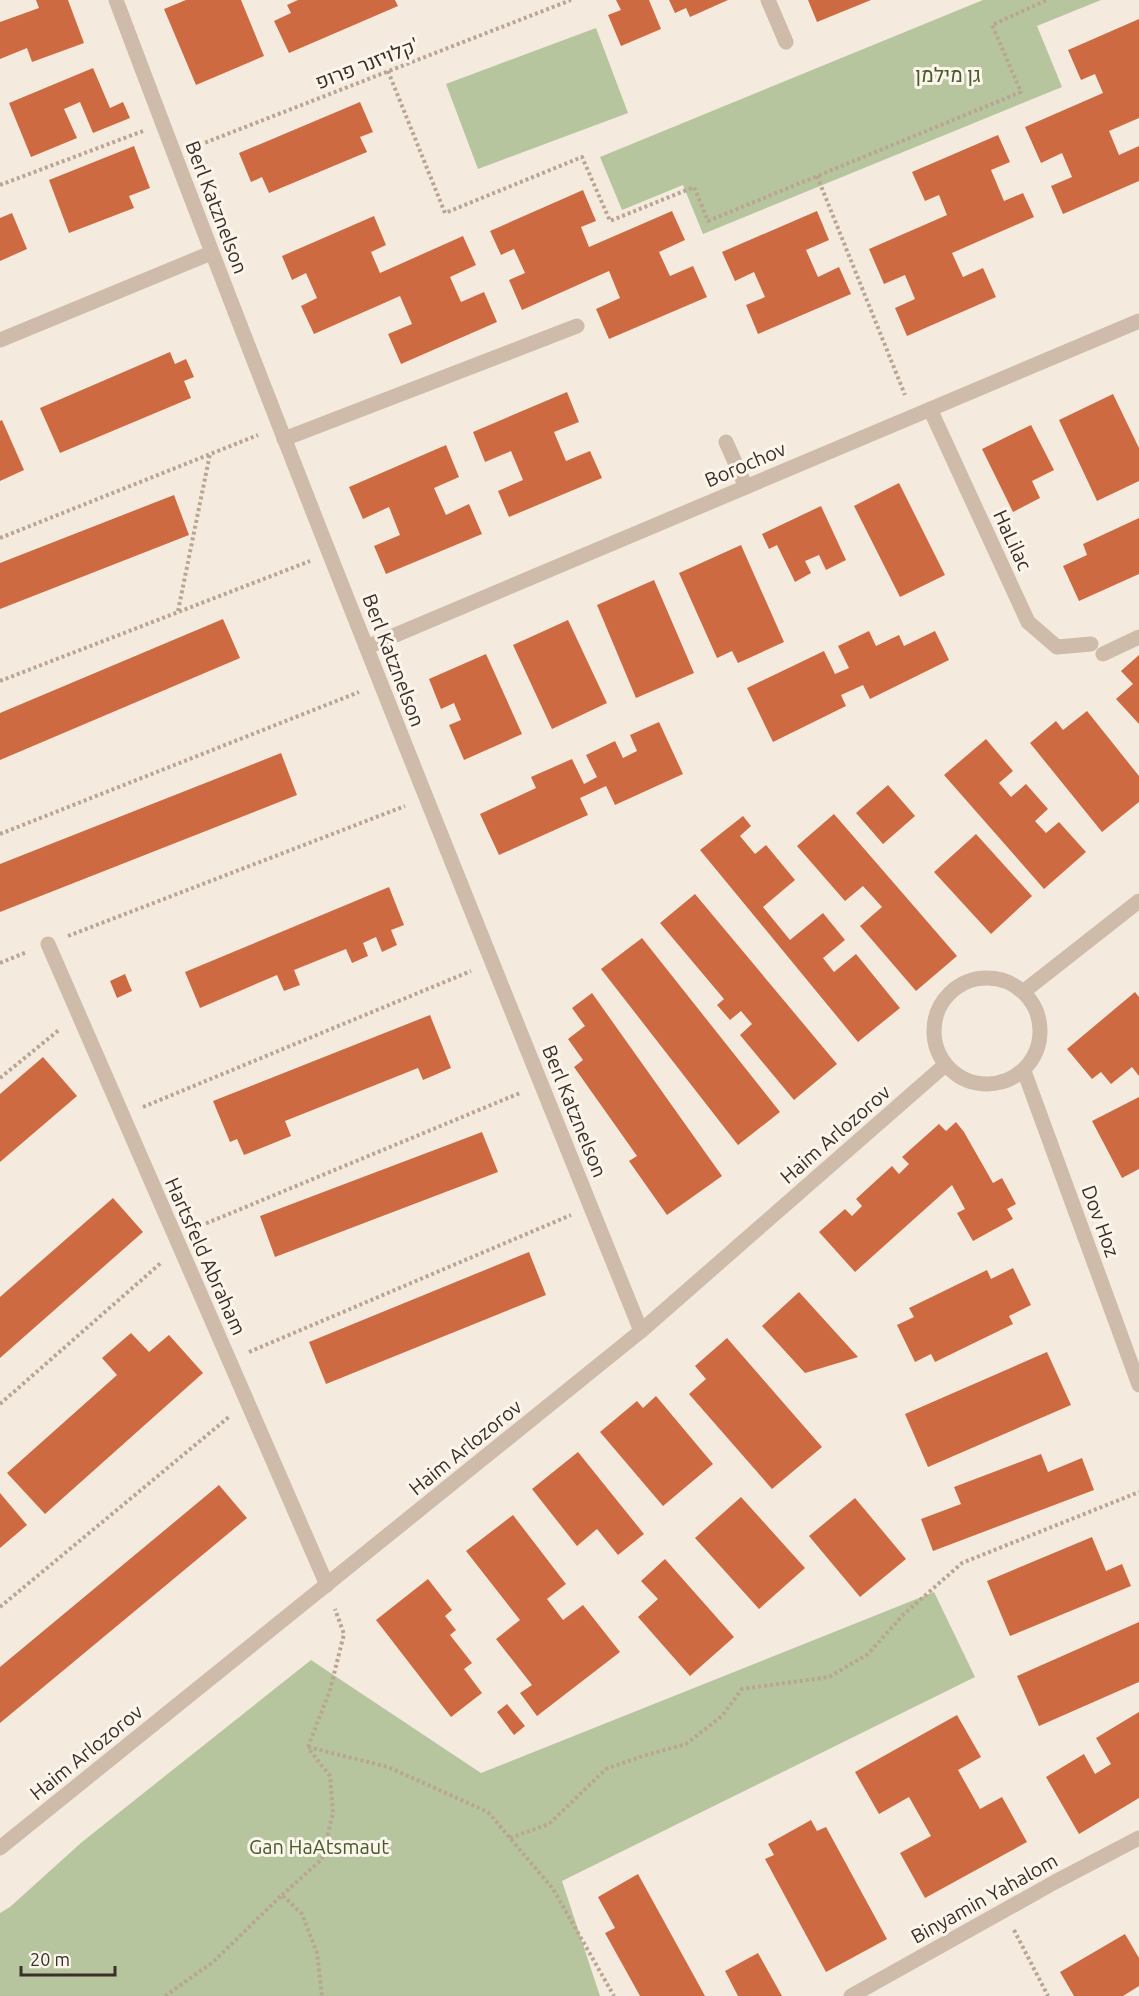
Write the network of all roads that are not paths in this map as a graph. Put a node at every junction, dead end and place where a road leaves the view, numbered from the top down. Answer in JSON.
{"nodes":[{"id":1,"x":116,"y":0,"type":"edge"},
{"id":2,"x":768,"y":0,"type":"edge"},
{"id":3,"x":786,"y":42,"type":"dead end"},
{"id":4,"x":211,"y":253,"type":"junction"},
{"id":5,"x":1139,"y":321,"type":"edge"},
{"id":6,"x":577,"y":326,"type":"dead end"},
{"id":7,"x":0,"y":340,"type":"edge"},
{"id":8,"x":930,"y":409,"type":"junction"},
{"id":9,"x":281,"y":433,"type":"junction"},
{"id":10,"x":726,"y":442,"type":"dead end"},
{"id":11,"x":746,"y":487,"type":"junction"},
{"id":12,"x":1139,"y":637,"type":"edge"},
{"id":13,"x":367,"y":647,"type":"junction"},
{"id":14,"x":1139,"y":901,"type":"edge"},
{"id":15,"x":48,"y":944,"type":"road end"},
{"id":16,"x":1023,"y":992,"type":"junction"},
{"id":17,"x":945,"y":1065,"type":"junction"},
{"id":18,"x":1024,"y":1071,"type":"junction"},
{"id":19,"x":641,"y":1331,"type":"junction"},
{"id":20,"x":1139,"y":1385,"type":"edge"},
{"id":21,"x":327,"y":1585,"type":"junction"},
{"id":22,"x":1139,"y":1838,"type":"edge"},
{"id":23,"x":0,"y":1848,"type":"edge"},
{"id":24,"x":850,"y":1996,"type":"edge"}],
"edges":[{"from":1,"to":4,"type":"street","name":"Berl Katznelson"},
{"from":2,"to":3,"type":"street"},
{"from":4,"to":7,"type":"street"},
{"from":4,"to":9,"type":"street","name":"Berl Katznelson"},
{"from":5,"to":8,"type":"street","name":"Borochov"},
{"from":6,"to":9,"type":"street"},
{"from":8,"to":11,"type":"street","name":"Borochov"},
{"from":8,"to":12,"type":"street","name":"HaLilac"},
{"from":9,"to":13,"type":"street","name":"Berl Katznelson"},
{"from":10,"to":11,"type":"street"},
{"from":11,"to":13,"type":"street","name":"Borochov"},
{"from":13,"to":19,"type":"street","name":"Berl Katznelson"},
{"from":14,"to":16,"type":"street"},
{"from":15,"to":21,"type":"street","name":"Hartsfeld Abraham"},
{"from":16,"to":17,"type":"street"},
{"from":16,"to":18,"type":"street"},
{"from":17,"to":18,"type":"street"},
{"from":17,"to":19,"type":"street","name":"Haim Arlozorov"},
{"from":18,"to":20,"type":"street","name":"Dov Hoz"},
{"from":19,"to":21,"type":"street","name":"Haim Arlozorov"},
{"from":21,"to":23,"type":"street","name":"Haim Arlozorov"},
{"from":22,"to":24,"type":"street","name":"Binyamin Yahalom"}]}
